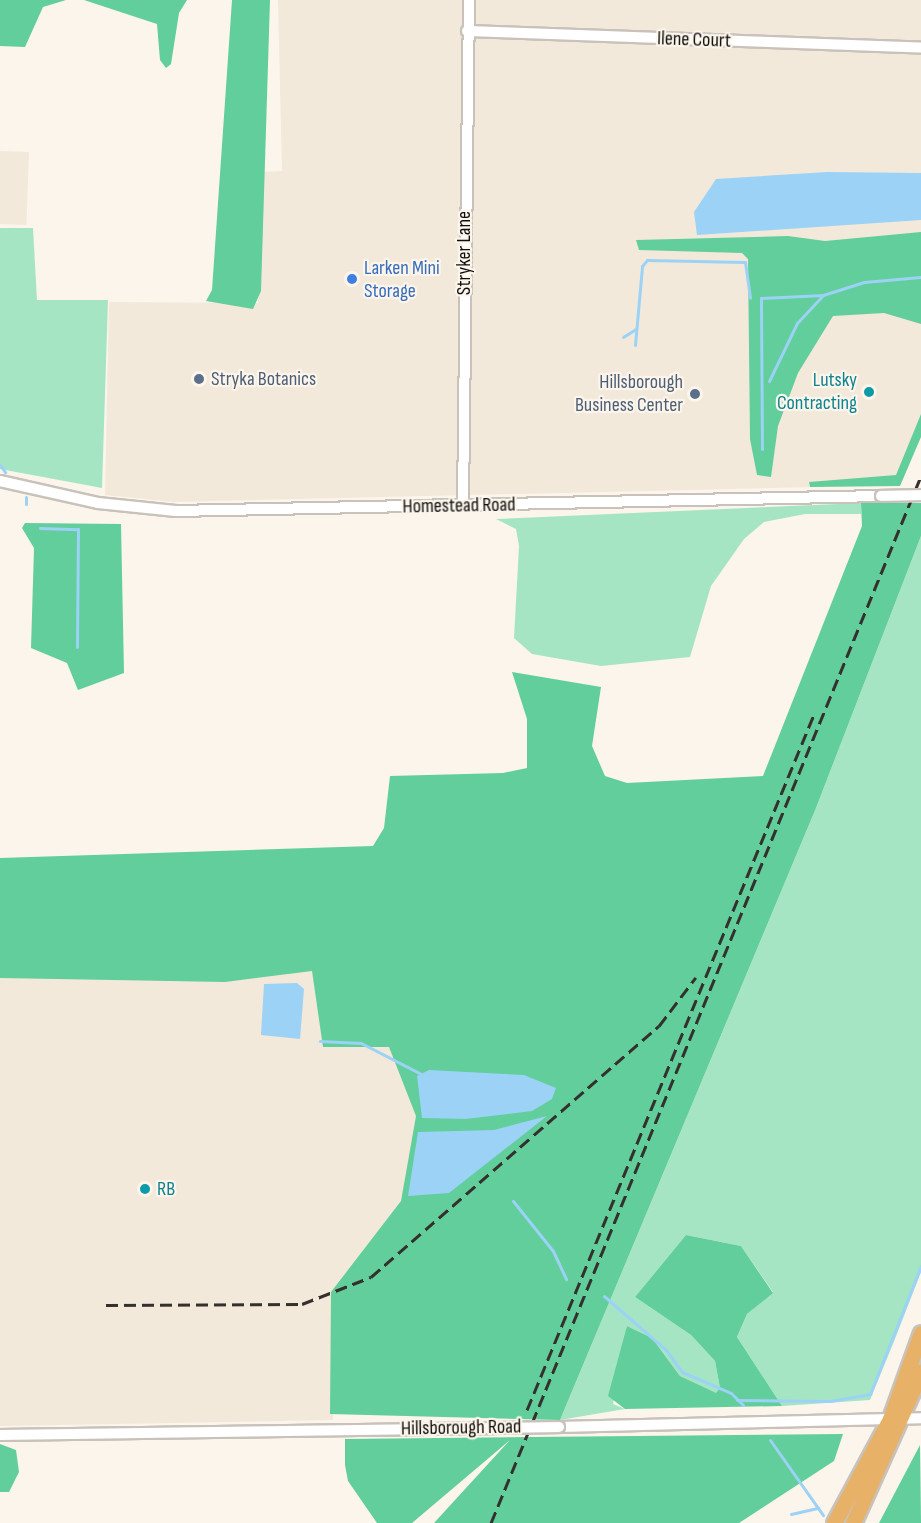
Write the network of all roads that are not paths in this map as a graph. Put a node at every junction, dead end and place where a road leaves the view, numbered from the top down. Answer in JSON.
{"nodes":[{"id":1,"x":470,"y":0,"type":"edge"},
{"id":2,"x":467,"y":30,"type":"junction"},
{"id":3,"x":921,"y":48,"type":"edge"},
{"id":4,"x":0,"y":481,"type":"edge"},
{"id":5,"x":921,"y":495,"type":"edge"},
{"id":6,"x":464,"y":505,"type":"junction"},
{"id":7,"x":921,"y":1333,"type":"edge"},
{"id":8,"x":921,"y":1372,"type":"edge"},
{"id":9,"x":897,"y":1419,"type":"junction"},
{"id":10,"x":921,"y":1419,"type":"edge"},
{"id":11,"x":0,"y":1435,"type":"edge"},
{"id":12,"x":834,"y":1523,"type":"edge"},
{"id":13,"x":854,"y":1523,"type":"edge"}],
"edges":[{"from":1,"to":2,"type":"street","name":"Stryker Lane"},
{"from":2,"to":3,"type":"street","name":"Ilene Court"},
{"from":2,"to":6,"type":"street","name":"Stryker Lane"},
{"from":4,"to":6,"type":"street","name":"Homestead Road"},
{"from":5,"to":6,"type":"street","name":"Homestead Road","bridge":true},
{"from":7,"to":9,"type":"highway"},
{"from":8,"to":9,"type":"highway"},
{"from":9,"to":10,"type":"street","name":"Hillsborough Road"},
{"from":9,"to":11,"type":"street","name":"Hillsborough Road","bridge":true},
{"from":9,"to":12,"type":"highway"},
{"from":9,"to":13,"type":"highway"}]}
